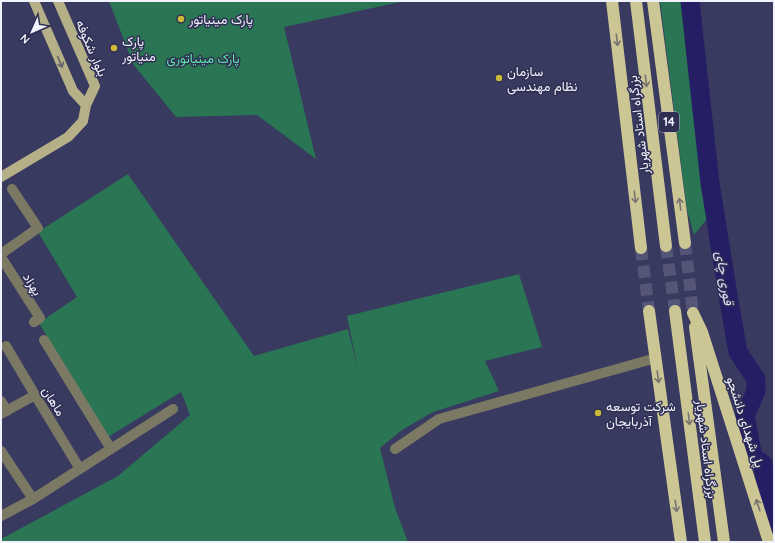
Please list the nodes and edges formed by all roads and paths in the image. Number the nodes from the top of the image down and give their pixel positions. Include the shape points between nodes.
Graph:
1 (34, 1) edge
2 (58, 1) edge
3 (612, 1) edge
4 (636, 1) edge
5 (654, 1) edge
6 (86, 105) junction
7 (1, 177) edge
8 (12, 189) dead end
9 (685, 243) tunnel mouth
10 (666, 246) tunnel mouth
11 (641, 248) tunnel mouth
12 (1, 254) edge
13 (1, 257) edge
14 (649, 311) tunnel mouth
15 (675, 311) tunnel mouth
16 (34, 322) dead end
17 (44, 340) dead end
18 (6, 346) dead end
19 (656, 358) junction
20 (35, 395) junction
21 (1, 401) edge
22 (173, 409) dead end
23 (4, 413) edge
24 (111, 449) junction
25 (395, 449) dead end
26 (1, 451) edge
27 (80, 469) junction
28 (33, 499) junction
29 (1, 515) edge
30 (681, 542) edge
31 (705, 542) edge
32 (724, 542) edge
33 (769, 542) edge

1 -> 6 main road via 73,91
2 - 6 main road, بلوار شکوفه via 95,86
3 -> 11 highway
4 -> 10 highway, بزرگراه استاد شهریار
9 -> 5 highway, 14
6 - 7 main road, بلوار شکوفه via 83,121 68,137
8 - 12 street via 38,228
13 - 16 street, بهزاد via 40,318
14 - 19 highway
15 -> 31 highway, بزرگراه استاد شهریار
17 - 24 street
18 - 20 street, ماهان
19 - 25 street via 439,419
19 -> 30 highway
20 - 23 street
20 - 27 street, ماهان
21 - 23 street
22 - 24 street
24 - 27 street
26 - 28 street
27 - 28 street
28 - 29 street
33 -> 32 highway, پل شهدای دانشجو via 702,332 693,313

